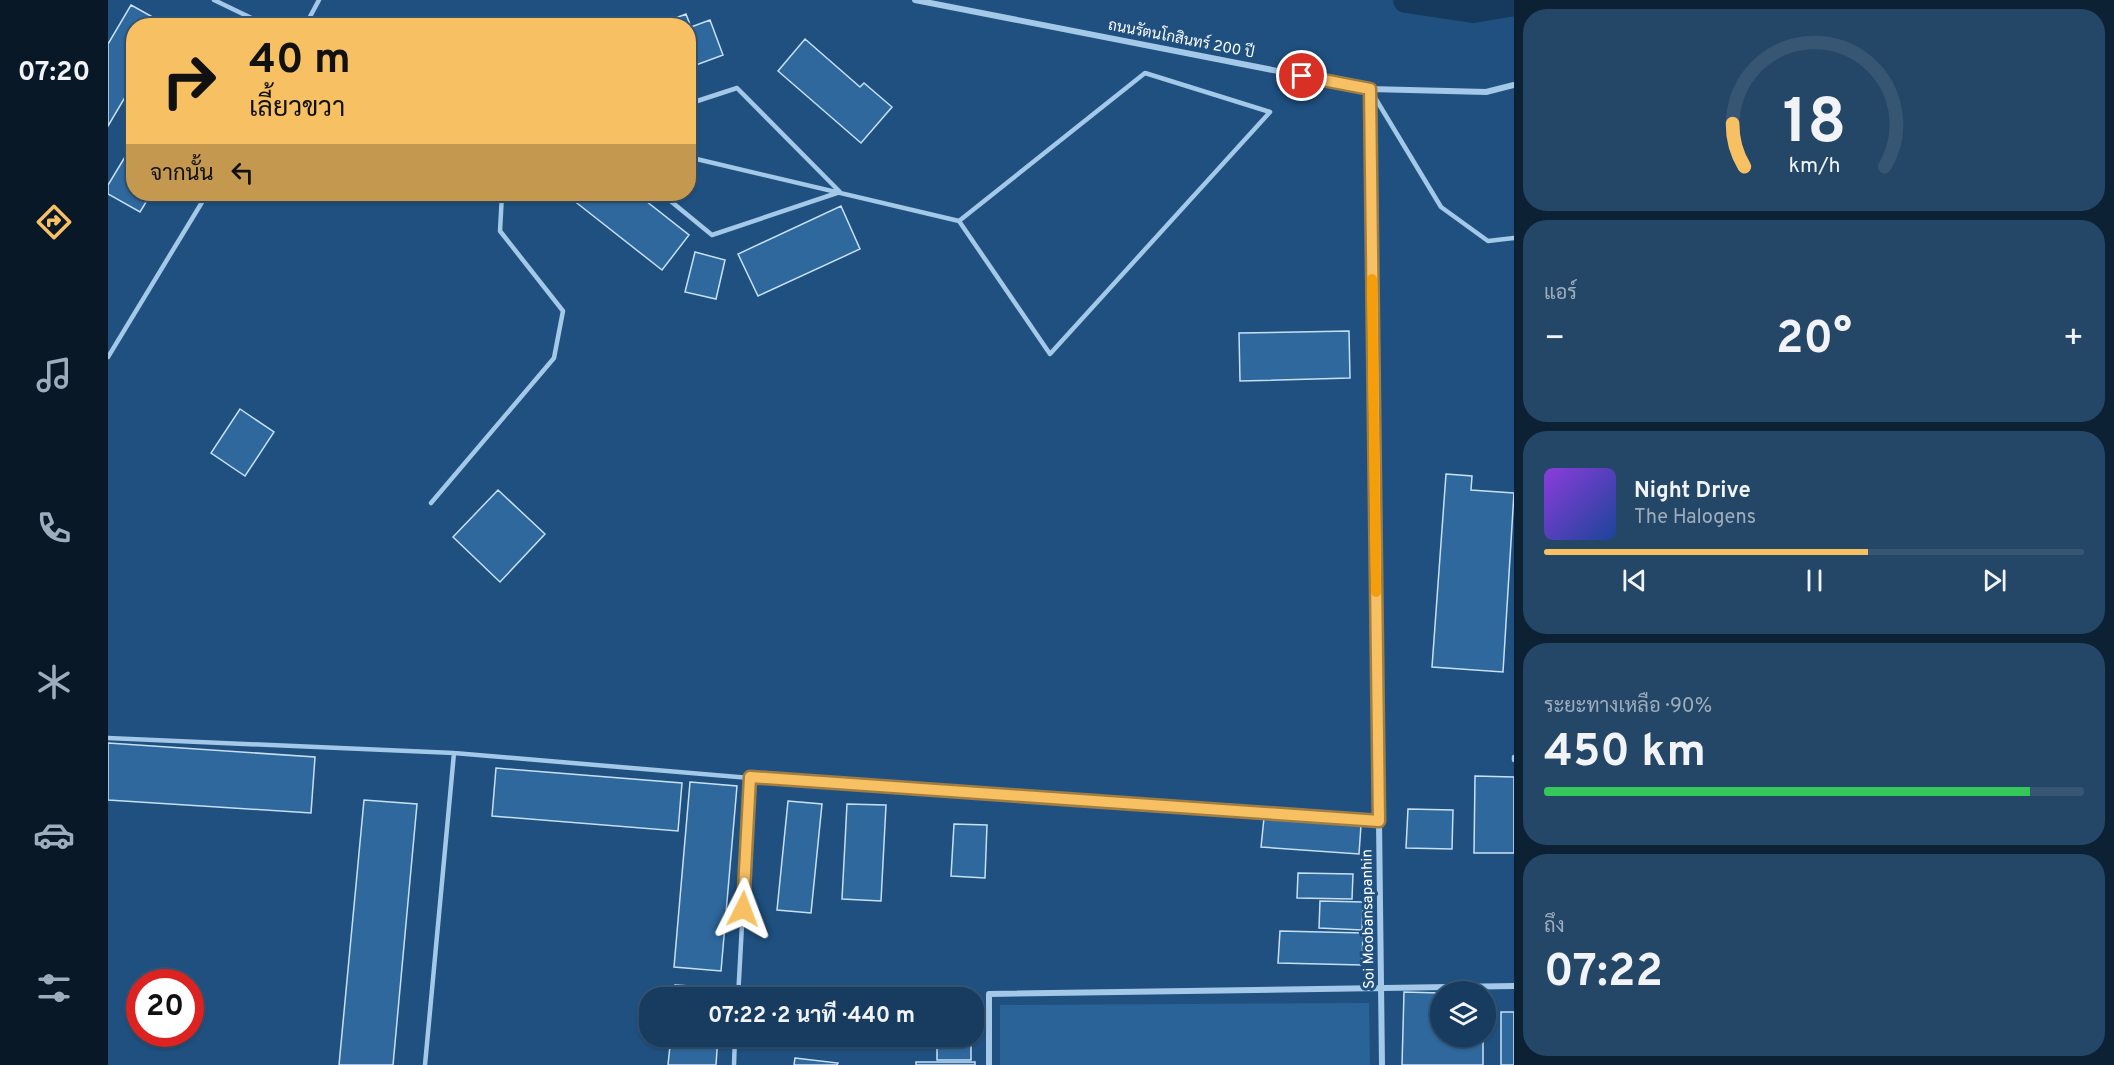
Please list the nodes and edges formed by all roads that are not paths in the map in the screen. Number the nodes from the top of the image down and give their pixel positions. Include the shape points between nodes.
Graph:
1 (214, 0) edge
2 (320, 0) edge
3 (915, 0) edge
4 (251, 18) edge
5 (310, 18) edge
6 (1514, 85) edge
7 (1370, 89) junction
8 (696, 101) edge
9 (696, 159) edge
10 (840, 192) junction
11 (203, 201) edge
12 (502, 201) edge
13 (671, 201) edge
14 (959, 221) junction
15 (1514, 238) edge
16 (108, 357) edge
17 (431, 503) dead end
18 (108, 738) edge
19 (454, 753) junction
20 (750, 777) junction
21 (1379, 821) junction
22 (1514, 986) edge
23 (739, 987) edge
24 (1381, 988) junction
25 (735, 1047) edge
26 (425, 1065) edge
27 (734, 1065) edge
28 (989, 1065) edge
29 (1382, 1065) edge

1 - 4 lane
2 - 5 lane
3 - 7 street, ถนนรัตนโกสินทร์ 200 ปี
6 - 7 street, ถนนรัตนโกสินทร์ 200 ปี via 1486,92
7 - 15 lane via 1441,207 1488,241
7 - 21 street, Soi Moobansapanhin
8 - 10 lane via 737,88
9 - 10 lane
10 - 13 lane via 712,235
10 - 14 lane
11 - 16 lane
12 - 17 lane via 500,231 563,311 554,358
14 - 14 lane via 1050,354 1270,112 1145,73
18 - 19 lane
19 - 20 lane
19 - 26 lane
20 - 21 lane
20 - 23 lane
21 - 24 street, Soi Moobansapanhin
22 - 24 street
24 - 28 street via 989,994
24 - 29 street, Soi Moobansapanhin
25 - 27 lane

